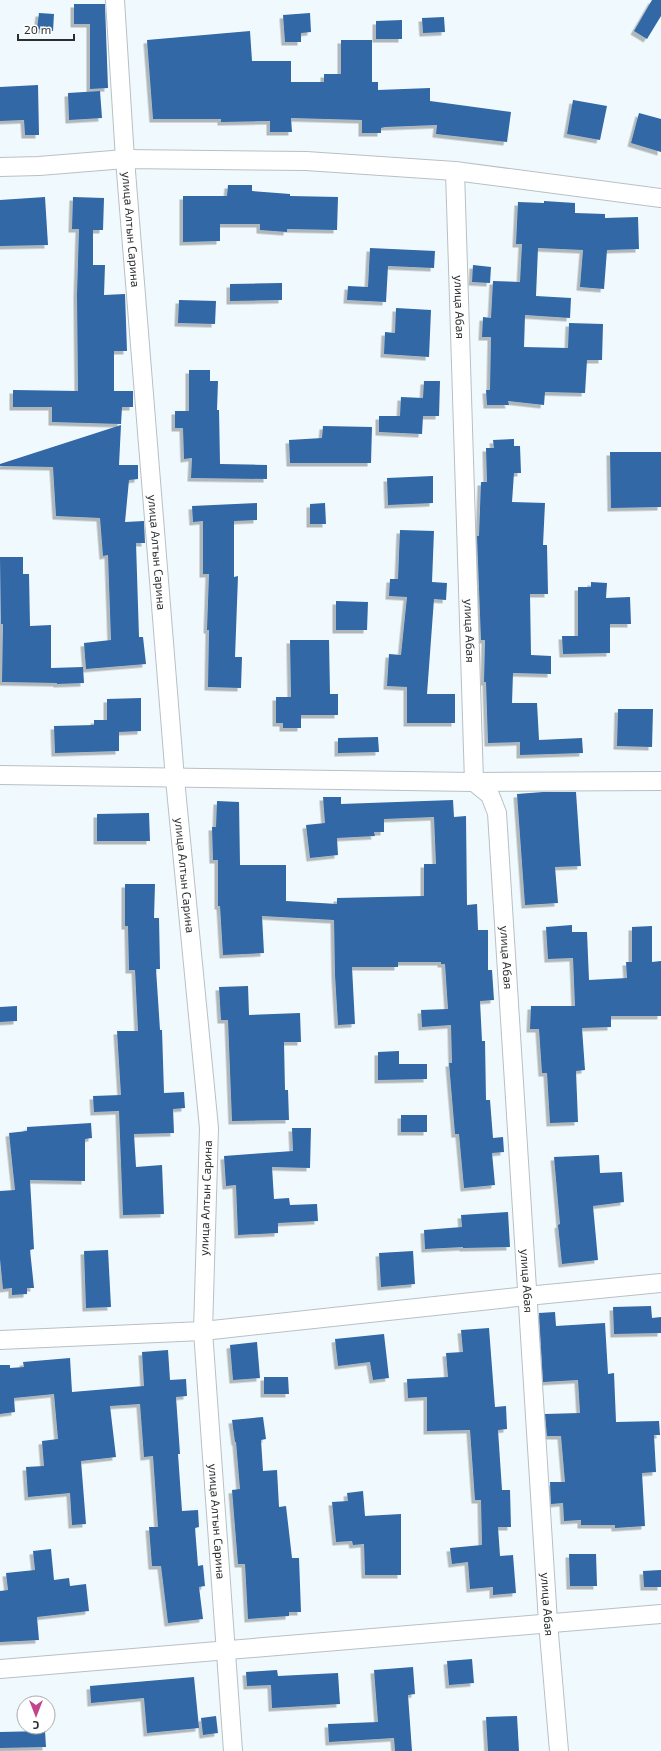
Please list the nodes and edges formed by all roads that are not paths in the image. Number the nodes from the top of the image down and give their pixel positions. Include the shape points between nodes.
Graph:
1 (115, 0) edge
2 (125, 159) junction
3 (0, 167) edge
4 (455, 171) junction
5 (661, 198) edge
6 (0, 775) edge
7 (175, 779) junction
8 (661, 781) edge
9 (474, 782) junction
10 (661, 1284) edge
11 (527, 1296) junction
12 (202, 1331) junction
13 (0, 1340) edge
14 (661, 1614) edge
15 (548, 1622) junction
16 (226, 1651) junction
17 (0, 1669) edge
18 (233, 1751) edge
19 (559, 1751) edge

1 - 2 street, улица Алтын Сарина
2 - 3 street
2 - 4 street via 306,161
2 - 7 street, улица Алтын Сарина
4 - 5 street
4 - 9 street, улица Абая
6 - 7 street
7 - 9 street
7 - 12 street, улица Алтын Сарина via 209,1128
8 - 9 street
9 - 11 street, улица Абая via 490,795 497,813
10 - 11 street
11 - 12 street
11 - 15 street, улица Абая
12 - 13 street
12 - 16 street, улица Алтын Сарина
14 - 15 street
15 - 16 street
15 - 19 street, улица Абая
16 - 17 street
16 - 18 street, улица Алтын Сарина

